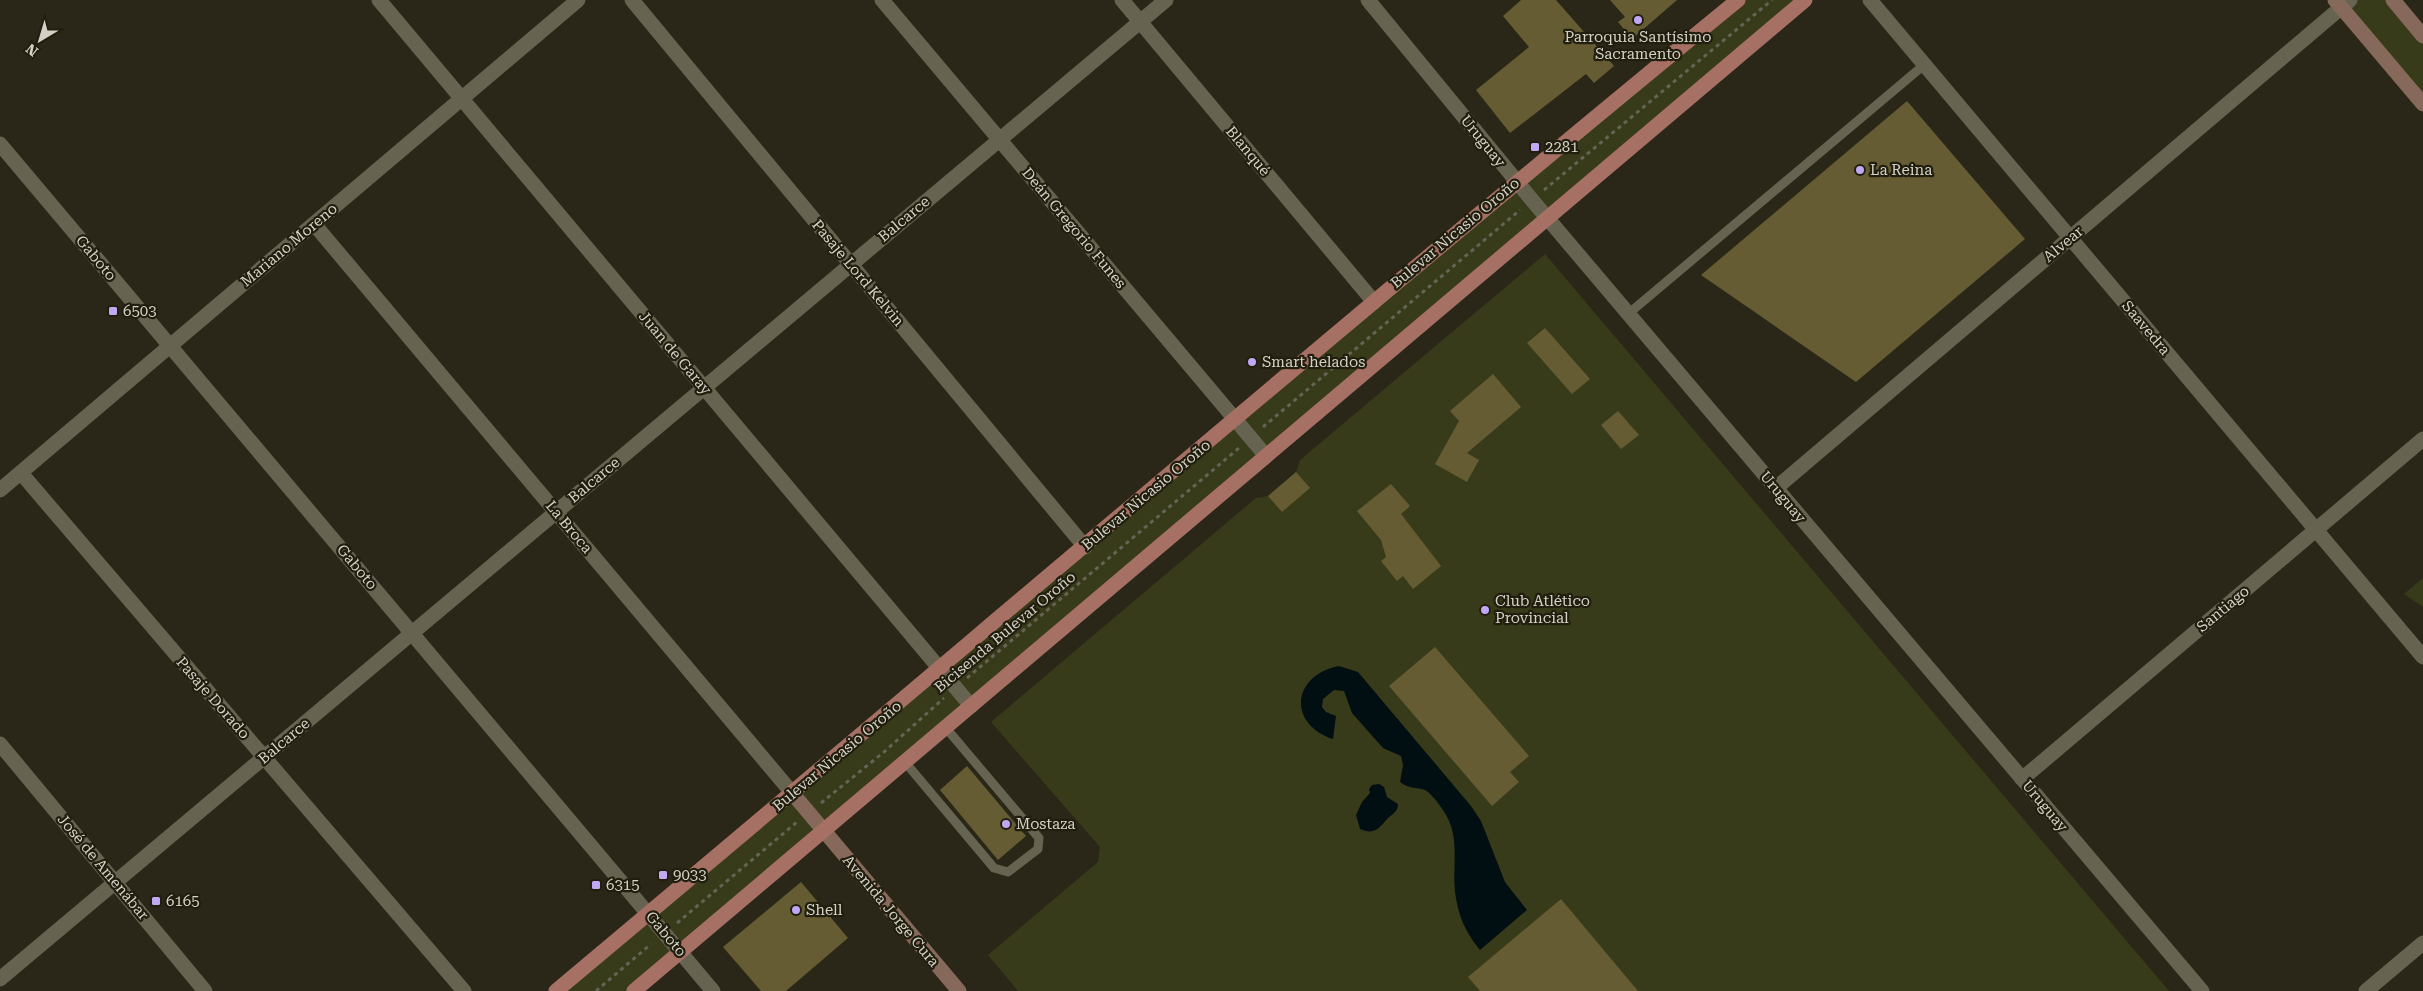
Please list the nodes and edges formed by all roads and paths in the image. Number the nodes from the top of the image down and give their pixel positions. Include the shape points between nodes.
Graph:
1 (379, 0) edge
2 (578, 0) edge
3 (632, 0) edge
4 (882, 0) edge
5 (1122, 0) edge
6 (1166, 0) edge
7 (1368, 0) edge
8 (1738, 0) edge
9 (1772, 0) edge
10 (1805, 0) edge
11 (1870, 0) edge
12 (2393, 0) edge
13 (2342, 2) edge
14 (1140, 22) junction
15 (2423, 36) edge
16 (1924, 65) junction
17 (462, 98) junction
18 (2423, 104) edge
19 (1000, 139) junction
20 (0, 144) edge
21 (1516, 181) junction
22 (1532, 200) junction
23 (1547, 218) junction
24 (314, 224) junction
25 (2070, 238) junction
26 (851, 264) junction
27 (1374, 302) junction
28 (1628, 314) junction
29 (170, 346) junction
30 (704, 388) junction
31 (1235, 420) junction
32 (1251, 438) junction
33 (2423, 439) edge
34 (1266, 456) junction
35 (21, 473) junction
36 (1776, 488) junction
37 (0, 490) edge
38 (556, 512) junction
39 (2316, 530) junction
40 (1085, 547) junction
41 (412, 633) junction
42 (2423, 657) edge
43 (940, 669) junction
44 (956, 688) junction
45 (971, 706) junction
46 (946, 728) junction
47 (0, 744) edge
48 (264, 758) junction
49 (905, 762) junction
50 (2022, 779) junction
51 (793, 794) junction
52 (809, 812) junction
53 (824, 831) junction
54 (115, 882) junction
55 (649, 914) junction
56 (665, 933) junction
57 (2423, 943) edge
58 (681, 952) junction
59 (0, 979) edge
60 (205, 991) edge
61 (464, 991) edge
62 (556, 991) edge
63 (596, 991) edge
64 (634, 991) edge
65 (713, 991) edge
66 (959, 991) edge
67 (2202, 991) edge
68 (2366, 991) edge

1 - 17 street, Juan de Garay
2 - 17 street, Mariano Moreno
3 - 26 street, Pasaje Lord Kelvin
4 - 19 street, Deán Gregorio Funes
5 - 14 street, Blanqué
6 - 14 street, Balcarce
7 - 21 street, Uruguay
8 - 21 main road, Bulevar Nicasio Oroño
9 - 22 path, Bicisenda Bulevar Oroño
10 - 23 main road
11 - 16 street, Saavedra
12 - 15 street
13 - 18 street
13 - 25 street, Alvear
14 - 19 street, Balcarce
14 - 27 street, Blanqué
16 - 25 street, Saavedra
16 - 28 lane
17 - 24 street, Mariano Moreno
17 - 30 street, Juan de Garay
19 - 26 street, Balcarce
19 - 31 street, Deán Gregorio Funes
20 - 29 street, Gaboto
21 - 22 street, Uruguay
21 - 27 main road, Bulevar Nicasio Oroño
22 - 23 street, Uruguay
22 - 32 path, Bicisenda Bulevar Oroño
23 - 28 street, Uruguay
23 - 34 main road
24 - 29 street, Mariano Moreno
24 - 38 street, La Broca
25 - 36 street, Alvear
25 - 39 street, Saavedra
26 - 30 street, Balcarce
26 - 40 street, Pasaje Lord Kelvin
27 - 31 main road, Bulevar Nicasio Oroño
28 - 36 street, Uruguay
29 - 35 street, Mariano Moreno
29 - 41 street, Gaboto
30 - 38 street, Balcarce
30 - 43 street, Juan de Garay
31 - 32 street, Deán Gregorio Funes
31 - 40 main road, Bulevar Nicasio Oroño
32 - 34 street, Deán Gregorio Funes
32 - 44 path, Bicisenda Bulevar Oroño
33 - 39 street, Santiago
34 - 45 main road
35 - 37 street, Mariano Moreno
35 - 48 street, Pasaje Dorado
36 - 50 street, Uruguay
38 - 41 street, Balcarce
38 - 51 street, La Broca
39 - 42 street, Saavedra
39 - 50 street, Santiago
40 - 43 main road, Bulevar Nicasio Oroño
41 - 48 street, Balcarce
41 - 55 street, Gaboto
43 - 44 street, Juan de Garay
43 - 51 main road, Bulevar Nicasio Oroño
44 - 45 street, Juan de Garay
44 - 52 path, Bicisenda Bulevar Oroño
45 - 46 main road
46 - 49 main road
46 - 49 lane via 1039,838 1038,849 1008,872 994,868
47 - 54 street, José de Amenábar
48 - 54 street, Balcarce
48 - 61 street, Pasaje Dorado
49 - 53 main road
50 - 67 street, Uruguay
51 - 52 street, La Broca
51 - 55 main road, Bulevar Nicasio Oroño
52 - 53 street, La Broca
52 - 56 path, Bicisenda Bulevar Oroño
53 - 58 main road
53 - 66 street, Avenida Jorge Cura
54 - 59 street, Balcarce
54 - 60 street, José de Amenábar
55 - 56 street, Gaboto
55 - 62 main road, Bulevar Nicasio Oroño
56 - 58 street, Gaboto
56 - 63 path, Bicisenda Bulevar Oroño
57 - 68 street
58 - 64 main road
58 - 65 street, Gaboto

